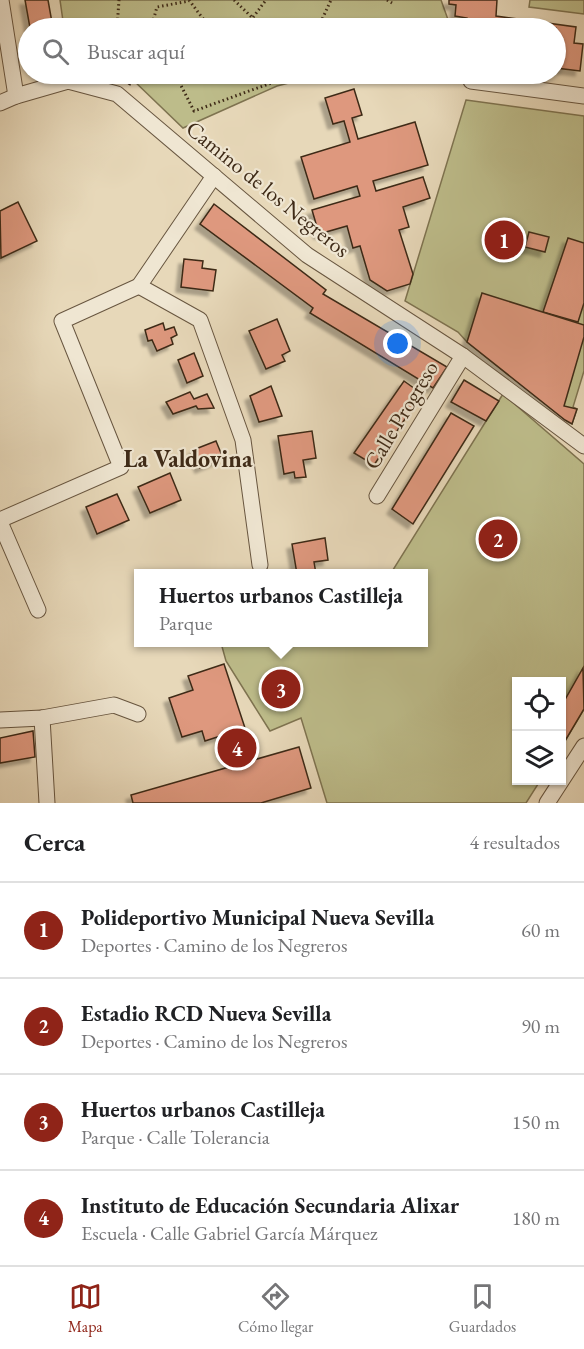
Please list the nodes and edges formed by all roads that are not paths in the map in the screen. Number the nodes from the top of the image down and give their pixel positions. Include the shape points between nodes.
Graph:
1 (1, 0) edge
2 (58, 84) edge
3 (79, 84) edge
4 (494, 84) edge
5 (16, 96) junction
6 (584, 96) edge
7 (0, 103) edge
8 (214, 176) junction
9 (139, 286) junction
10 (462, 356) junction
11 (583, 443) edge
12 (377, 496) dead end
13 (0, 521) edge
14 (260, 565) dead end
15 (38, 610) dead end
16 (138, 714) dead end
17 (42, 718) junction
18 (0, 720) edge
19 (584, 746) edge
20 (47, 803) edge
21 (547, 803) edge

1 - 5 street
2 - 5 street, Camino de los Negreros
3 - 8 street, Camino de los Negreros via 117,94
4 - 6 street
5 - 7 street, Camino de los Negreros
8 - 9 street
8 - 10 street, Camino de los Negreros via 307,255
9 - 13 street via 62,321 121,467
9 - 14 street via 200,320 243,440
10 - 11 street, Camino de los Negreros
10 - 12 street, Calle Progreso
13 - 15 street
16 - 17 street via 114,705
17 - 18 street
17 - 20 street
19 - 21 street

